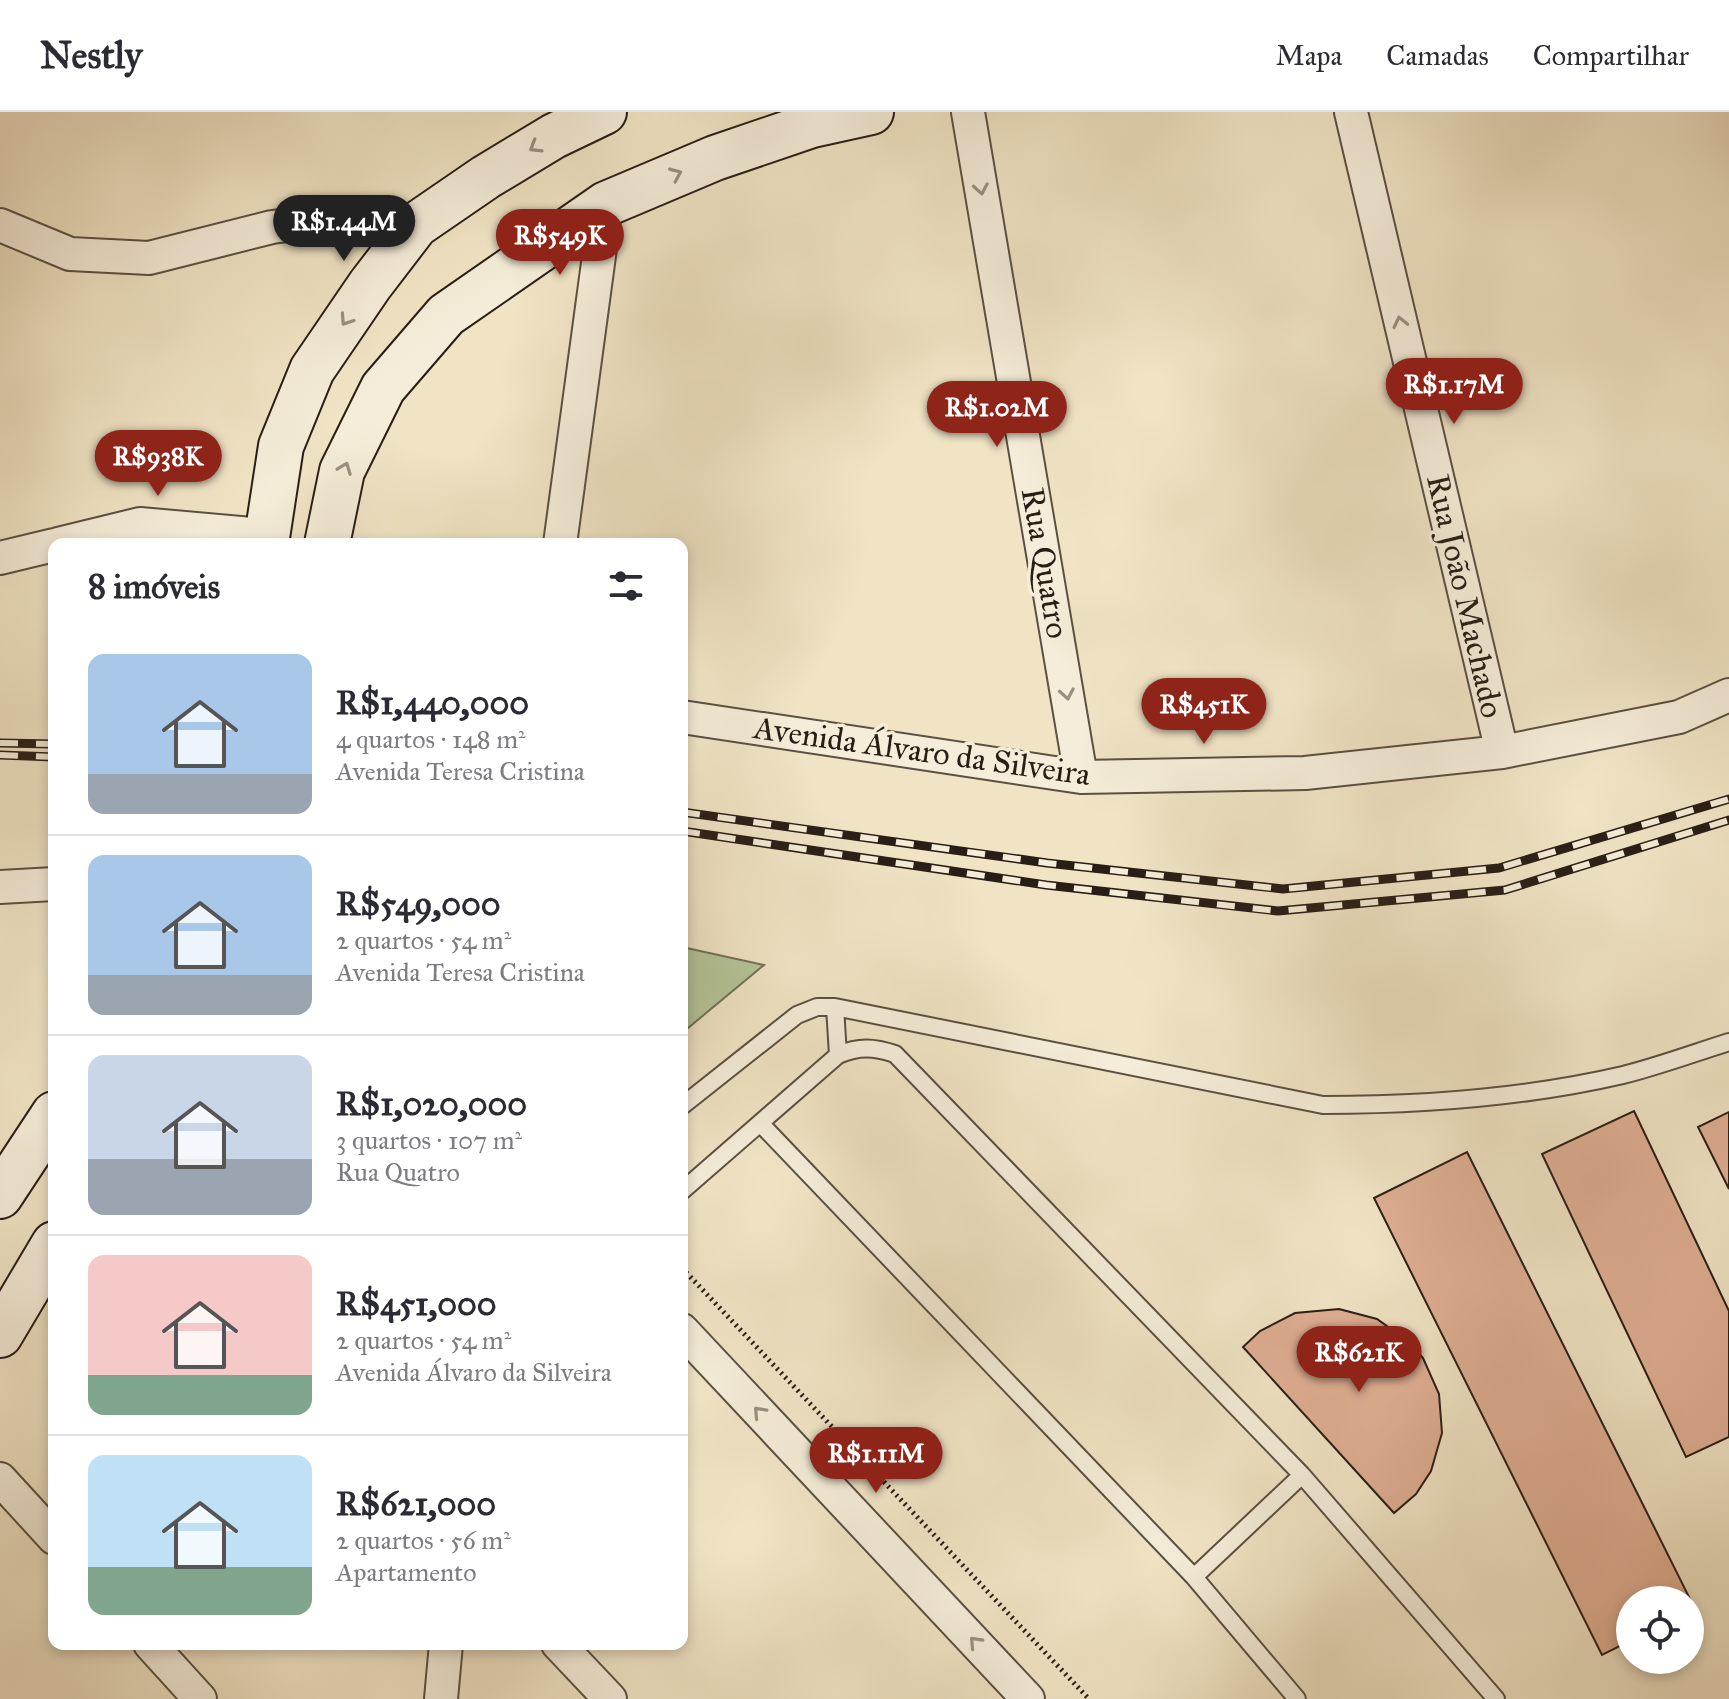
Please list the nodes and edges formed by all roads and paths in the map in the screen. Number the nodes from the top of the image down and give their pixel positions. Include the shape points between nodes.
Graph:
1 (604, 112) edge
2 (871, 112) edge
3 (968, 112) edge
4 (1351, 112) edge
5 (606, 204) junction
6 (0, 225) edge
7 (416, 225) junction
8 (81, 538) edge
9 (257, 538) edge
10 (265, 538) edge
11 (328, 538) edge
12 (561, 538) edge
13 (48, 546) edge
14 (0, 558) edge
15 (1729, 695) edge
16 (688, 718) edge
17 (1502, 752) junction
18 (1081, 777) junction
19 (48, 884) edge
20 (0, 887) edge
21 (835, 1007) junction
22 (1729, 1042) edge
23 (838, 1055) junction
24 (688, 1101) edge
25 (48, 1123) edge
26 (760, 1123) junction
27 (688, 1186) edge
28 (0, 1196) edge
29 (48, 1254) edge
30 (688, 1274) edge
31 (0, 1335) edge
32 (688, 1336) edge
33 (1302, 1475) junction
34 (0, 1479) edge
35 (48, 1531) edge
36 (1194, 1577) junction
37 (155, 1650) edge
38 (445, 1650) edge
39 (564, 1650) edge
40 (200, 1699) edge
41 (441, 1699) edge
42 (610, 1699) edge
43 (1028, 1699) edge
44 (1089, 1699) edge
45 (1297, 1699) edge
46 (1496, 1699) edge

1 -> 7 main road via 554,136
5 -> 2 main road via 715,158 812,125
3 -> 18 street, Rua Quatro
17 -> 4 street, Rua João Machado
11 -> 5 main road via 342,471 383,388 446,315
5 - 12 street
6 - 7 street via 70,254 149,258 272,227 343,218
7 -> 10 main road via 312,370 281,446
8 - 9 street via 140,524
13 - 14 street
15 - 17 street, Avenida Álvaro da Silveira via 1679,717
16 - 18 street, Avenida Álvaro da Silveira
17 - 18 street, Avenida Álvaro da Silveira via 1305,773
19 - 20 street
21 - 22 lane via 1323,1105 1506,1096 1624,1074
21 - 23 lane
21 - 24 lane via 797,1015
23 - 26 lane
23 - 33 lane via 865,1047 895,1054
25 - 28 main road
26 - 27 lane
26 - 36 lane
29 - 31 main road
30 - 44 path
43 -> 32 street
33 - 36 lane
33 - 46 lane
34 - 35 street
36 - 45 lane
37 - 40 street
38 - 41 street
39 - 42 street

